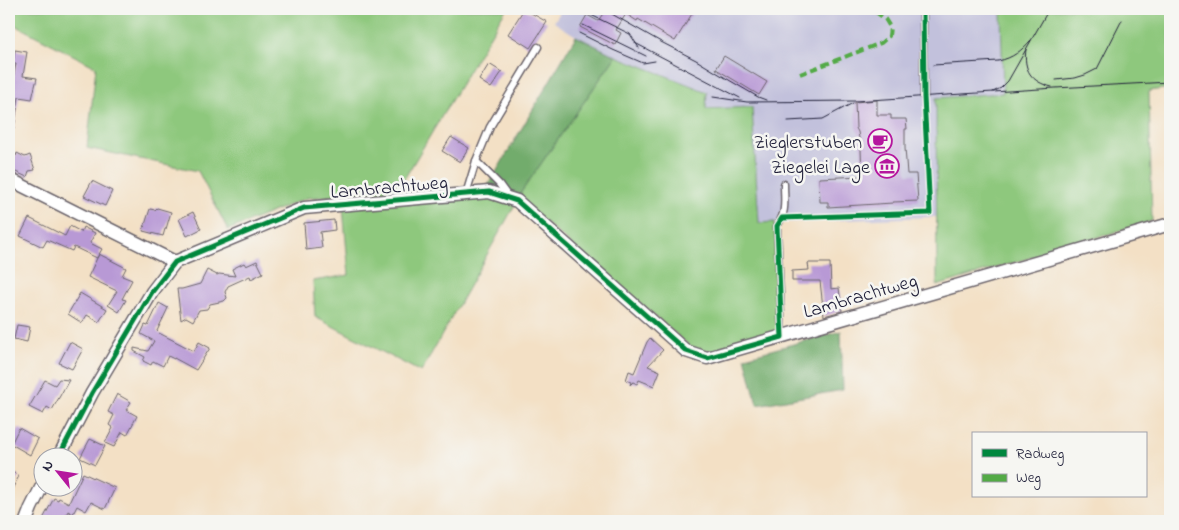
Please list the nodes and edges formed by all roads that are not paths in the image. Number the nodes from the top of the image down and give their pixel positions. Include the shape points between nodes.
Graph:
1 (923, 9) edge
2 (538, 47) dead end
3 (924, 97) dead end
4 (476, 161) junction
5 (9, 179) edge
6 (784, 184) dead end
7 (466, 194) junction
8 (510, 198) junction
9 (1170, 224) edge
10 (175, 262) junction
11 (782, 337) junction
12 (63, 448) edge
13 (36, 498) edge
14 (26, 521) edge

1 - 3 lane
2 - 4 lane via 496,114
4 - 7 lane
4 - 8 lane
5 - 10 street
6 - 11 lane via 784,208 777,226
7 - 8 street, Lambrachtweg via 489,192
7 - 10 street, Lambrachtweg via 304,208
8 - 11 street, Lambrachtweg via 686,351 707,358
9 - 11 street, Lambrachtweg
10 - 12 street, Lambrachtweg via 152,292
13 - 14 street

